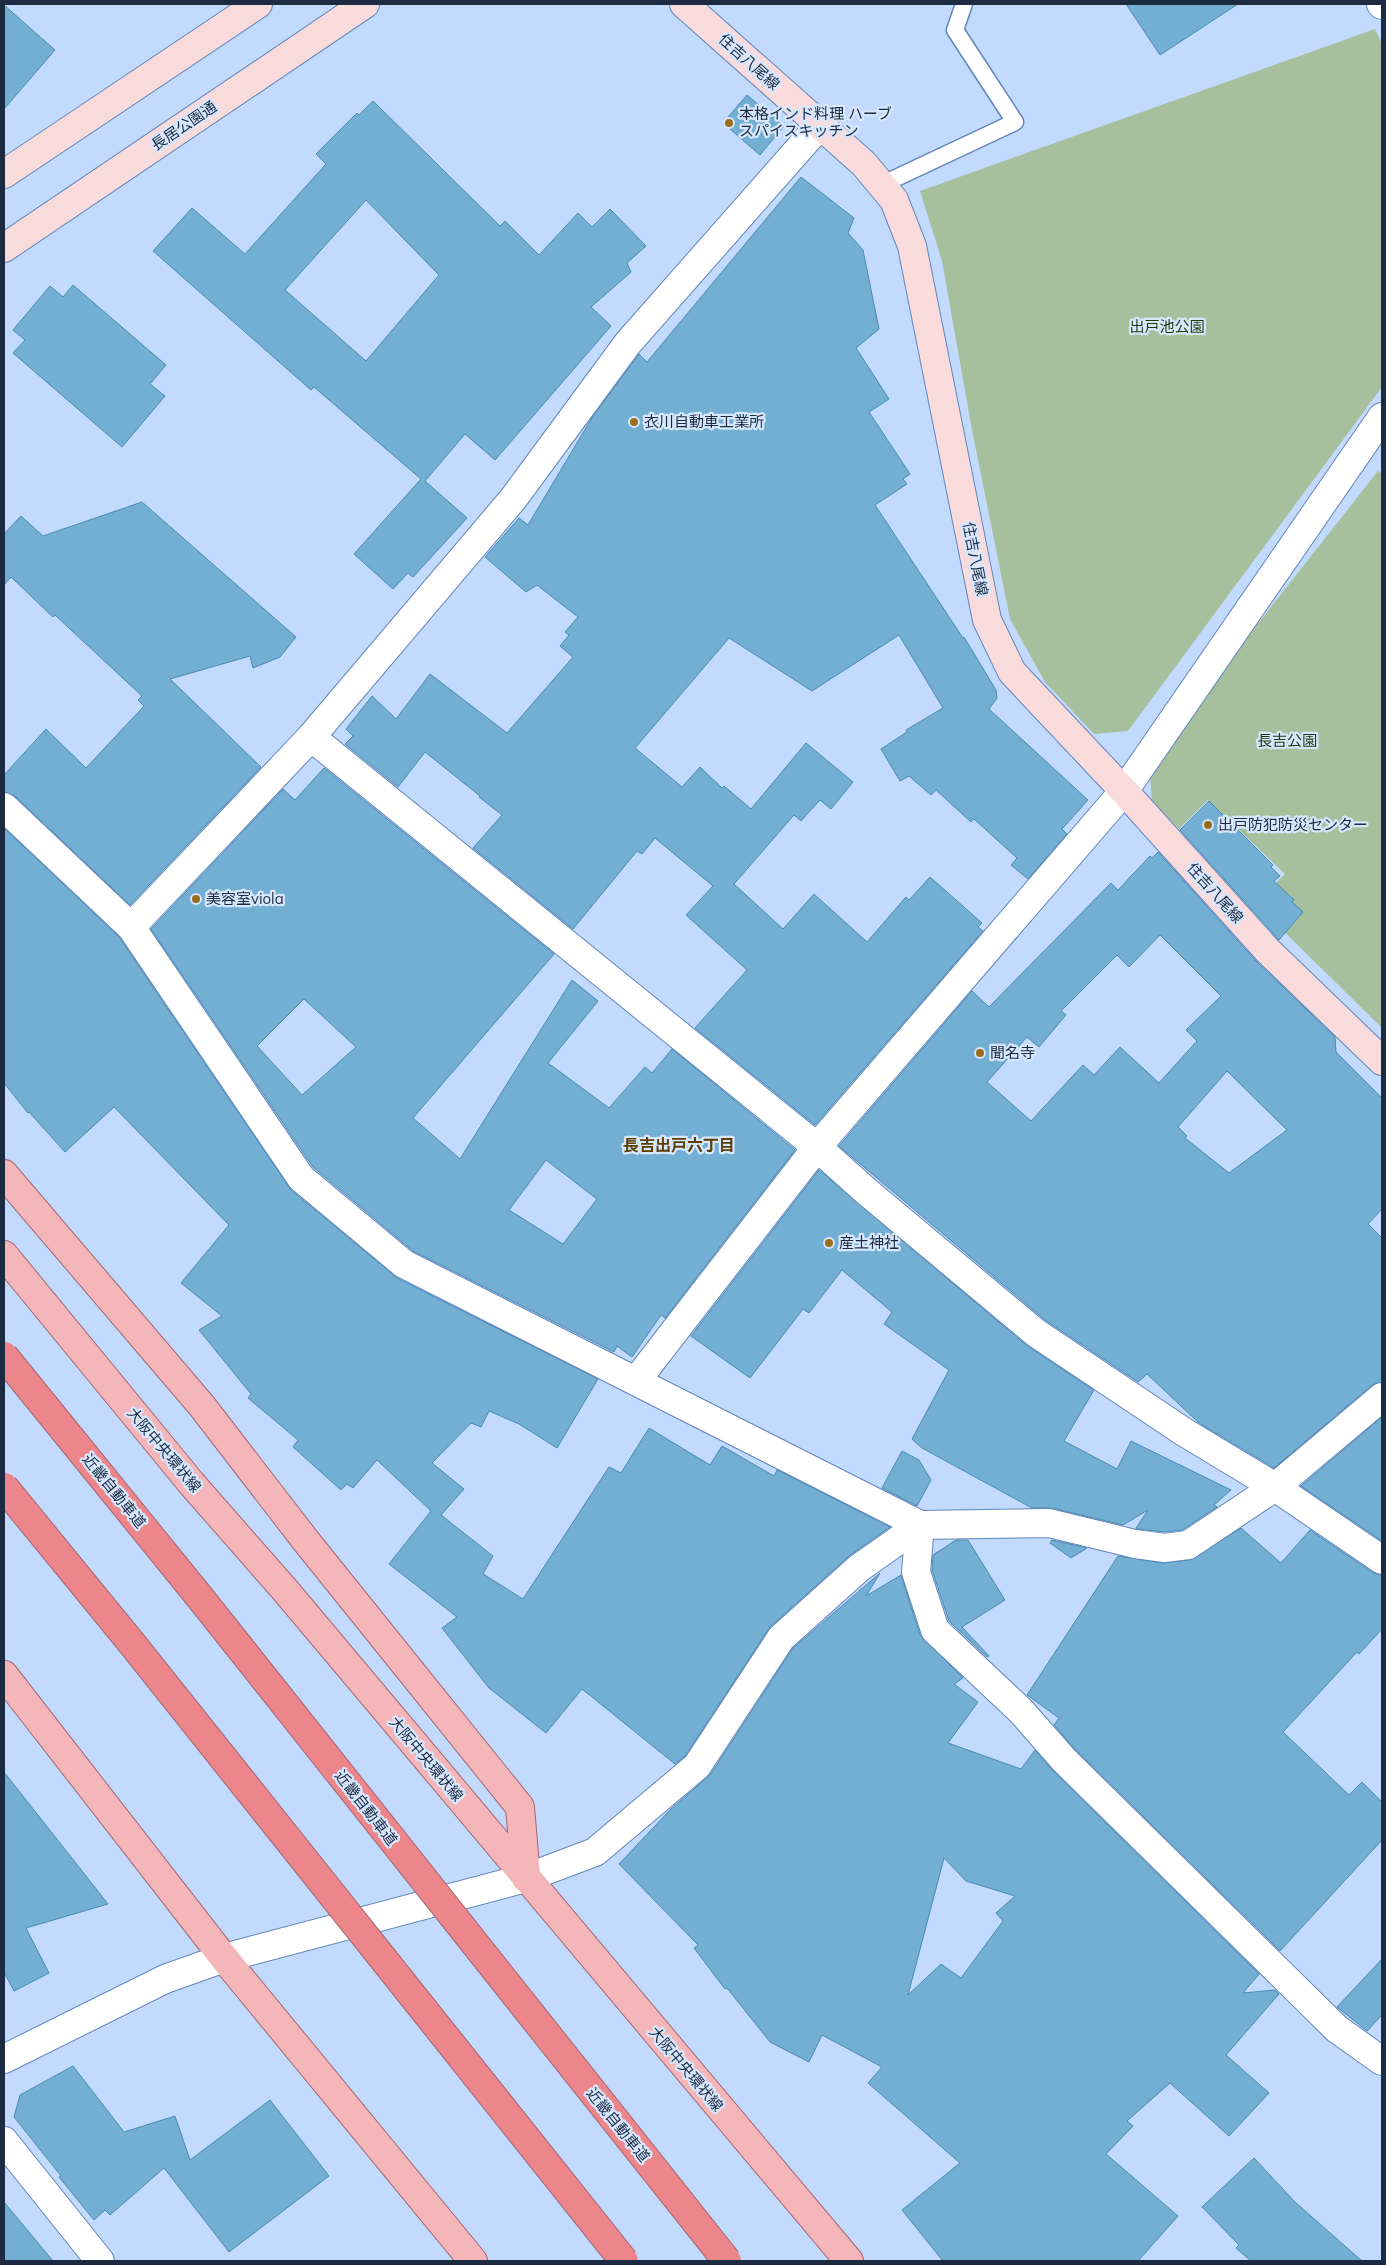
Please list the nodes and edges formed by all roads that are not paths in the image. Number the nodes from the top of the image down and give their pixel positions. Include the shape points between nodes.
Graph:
1 (258, 4) edge
2 (365, 4) edge
3 (684, 4) edge
4 (964, 4) edge
5 (820, 125) junction
6 (4, 174) edge
7 (881, 184) junction
8 (4, 248) edge
9 (1382, 417) edge
10 (312, 737) junction
11 (1124, 791) junction
12 (4, 807) edge
13 (131, 927) junction
14 (1382, 1061) edge
15 (817, 1147) junction
16 (4, 1174) edge
17 (4, 1255) edge
18 (4, 1356) edge
19 (636, 1381) junction
20 (1382, 1397) edge
21 (4, 1487) edge
22 (1275, 1487) junction
23 (920, 1526) junction
24 (1382, 1560) edge
25 (4, 1675) edge
26 (526, 1878) junction
27 (224, 1958) junction
28 (4, 2059) edge
29 (1382, 2061) edge
30 (4, 2142) edge
31 (100, 2261) edge
32 (473, 2261) edge
33 (624, 2261) edge
34 (727, 2261) edge
35 (849, 2261) edge

1 - 6 main road
2 - 8 main road, 長居公園通
3 - 5 main road, 住吉八尾線
4 - 7 lane via 955,30 1015,122
5 - 7 main road, 住吉八尾線 via 864,164
5 - 10 street via 628,343 513,499
7 - 11 main road, 住吉八尾線 via 894,200 912,246 987,620 1012,672
9 - 11 street
10 - 13 street
10 - 15 street
11 - 14 main road, 住吉八尾線 via 1266,950
11 - 15 street
12 - 13 street
13 - 19 street via 302,1178 404,1264
15 - 19 street
15 - 22 street via 1036,1333 1184,1432
16 - 26 main road via 202,1406 520,1807
17 - 26 main road, 大阪中央環状線 via 192,1484
18 - 34 highway, 近畿自動車道, bridge
19 - 23 street
20 - 22 street
21 - 33 highway, bridge
22 - 23 street via 1188,1545 1165,1548 1049,1524
22 - 24 street
23 - 26 street via 859,1568 781,1638 697,1766 595,1852
23 - 29 street via 916,1572 935,1630 1338,2029
25 - 27 main road
26 - 27 street
26 - 35 main road, 大阪中央環状線
27 - 28 street via 165,1979
27 - 32 main road
30 - 31 street

